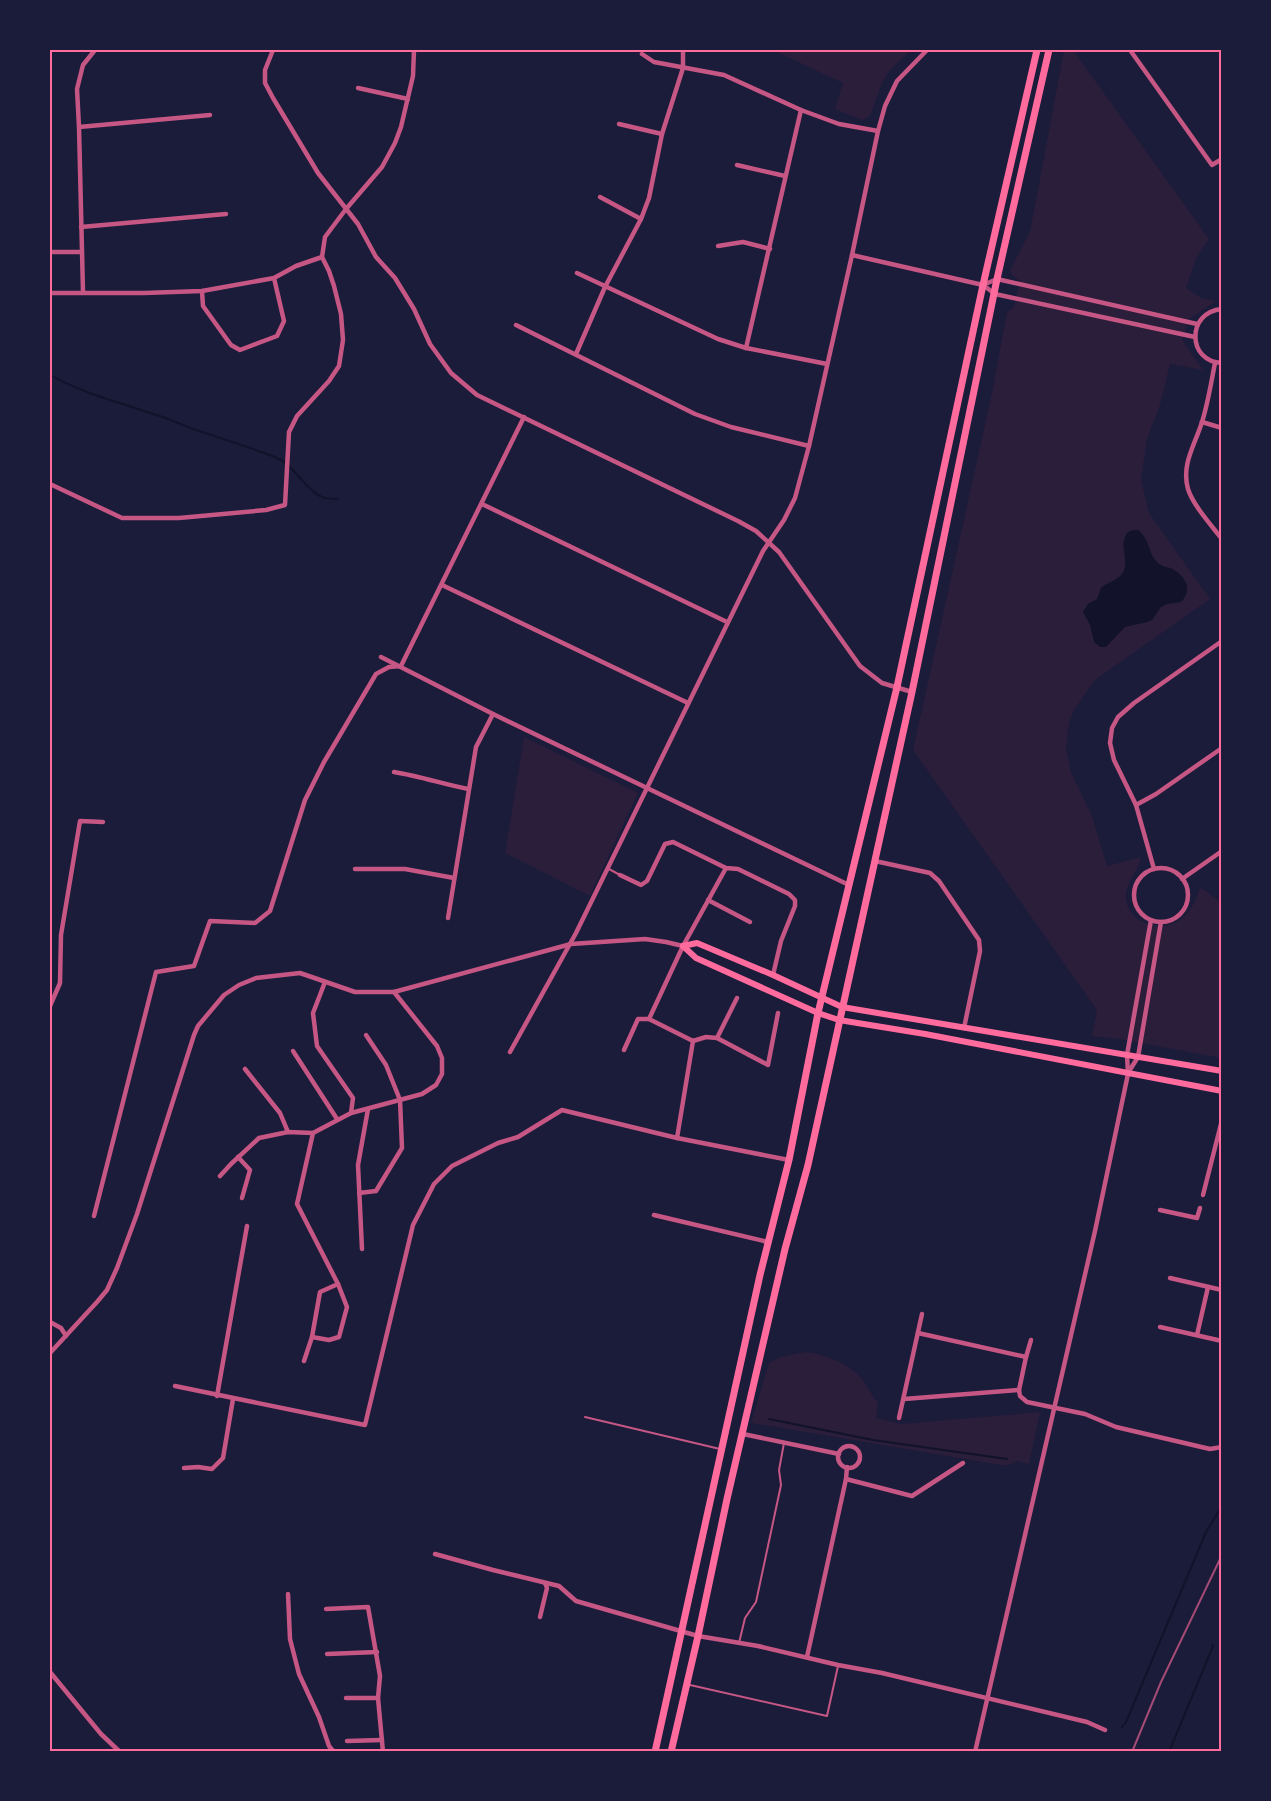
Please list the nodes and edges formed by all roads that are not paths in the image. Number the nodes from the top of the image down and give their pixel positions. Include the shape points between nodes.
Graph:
1 (95, 50) edge
2 (273, 50) edge
3 (414, 50) edge
4 (683, 50) edge
5 (927, 50) edge
6 (1037, 50) edge
7 (1049, 50) edge
8 (1130, 50) edge
9 (642, 54) dead end
10 (683, 68) junction
11 (358, 88) dead end
12 (408, 99) junction
13 (801, 110) junction
14 (210, 115) dead end
15 (619, 124) dead end
16 (80, 127) junction
17 (878, 131) junction
18 (662, 134) junction
19 (1221, 159) edge
20 (737, 165) dead end
21 (785, 176) junction
22 (600, 197) dead end
23 (346, 208) junction
24 (226, 214) dead end
25 (641, 219) junction
26 (81, 227) junction
27 (718, 246) dead end
28 (770, 249) junction
29 (50, 252) edge
30 (81, 252) junction
31 (852, 255) junction
32 (322, 257) junction
33 (578, 273) dead end
34 (274, 278) junction
35 (997, 279) junction
36 (983, 285) junction
37 (606, 287) junction
38 (202, 291) junction
39 (83, 292) junction
40 (50, 293) edge
41 (994, 294) junction
42 (1221, 309) edge
43 (1197, 324) junction
44 (516, 325) dead end
45 (1195, 337) junction
46 (746, 348) junction
47 (576, 354) junction
48 (1218, 363) edge
49 (826, 364) junction
50 (524, 417) junction
51 (1202, 422) junction
52 (1221, 428) edge
53 (809, 446) junction
54 (50, 484) edge
55 (482, 504) junction
56 (1221, 540) edge
57 (769, 543) junction
58 (442, 585) junction
59 (727, 622) junction
60 (1221, 641) edge
61 (381, 657) dead end
62 (401, 666) junction
63 (897, 687) junction
64 (912, 692) junction
65 (688, 703) junction
66 (493, 714) junction
67 (1221, 748) edge
68 (394, 772) dead end
69 (648, 788) junction
70 (468, 789) junction
71 (1136, 806) junction
72 (103, 822) dead end
73 (1221, 851) edge
74 (874, 861) junction
75 (355, 868) dead end
76 (726, 868) junction
77 (609, 869) junction
78 (1154, 869) junction
79 (620, 874) joint
80 (454, 878) junction
81 (1182, 879) junction
82 (849, 885) junction
83 (708, 900) junction
84 (448, 918) dead end
85 (1151, 920) junction
86 (750, 922) dead end
87 (1161, 922) junction
88 (571, 944) junction
89 (683, 946) junction
90 (773, 975) junction
91 (326, 982) junction
92 (394, 992) junction
93 (737, 998) dead end
94 (822, 999) junction
95 (50, 1006) edge
96 (842, 1007) junction
97 (778, 1013) dead end
98 (818, 1013) junction
99 (649, 1019) junction
100 (839, 1020) junction
101 (964, 1028) junction
102 (366, 1035) dead end
103 (717, 1038) junction
104 (693, 1041) junction
105 (624, 1050) dead end
106 (293, 1051) dead end
107 (510, 1053) dead end
108 (1127, 1055) junction
109 (1138, 1057) junction
110 (245, 1069) dead end
111 (1221, 1071) edge
112 (1128, 1074) junction
113 (1221, 1091) edge
114 (400, 1100) junction
115 (368, 1109) junction
116 (351, 1113) junction
117 (337, 1119) junction
118 (1221, 1120) edge
119 (288, 1132) junction
120 (313, 1133) junction
121 (677, 1138) junction
122 (238, 1157) junction
123 (789, 1160) junction
124 (220, 1176) dead end
125 (359, 1193) junction
126 (1203, 1195) dead end
127 (242, 1198) dead end
128 (1200, 1208) dead end
129 (1160, 1210) dead end
130 (654, 1215) dead end
131 (94, 1216) dead end
132 (247, 1226) dead end
133 (768, 1242) junction
134 (362, 1249) dead end
135 (1170, 1278) dead end
136 (338, 1284) junction
137 (1208, 1287) junction
138 (1221, 1290) edge
139 (922, 1314) dead end
140 (50, 1322) edge
141 (1160, 1327) dead end
142 (918, 1333) junction
143 (1197, 1335) junction
144 (66, 1336) junction
145 (312, 1337) junction
146 (1032, 1340) dead end
147 (1221, 1341) edge
148 (50, 1353) edge
149 (1026, 1358) junction
150 (304, 1361) dead end
151 (175, 1386) dead end
152 (1019, 1390) junction
153 (217, 1396) junction
154 (233, 1399) junction
155 (904, 1399) junction
156 (1054, 1407) junction
157 (585, 1417) dead end
158 (899, 1418) dead end
159 (743, 1434) junction
160 (784, 1443) junction
161 (1221, 1447) edge
162 (722, 1450) junction
163 (839, 1454) junction
164 (963, 1464) dead end
165 (846, 1467) junction
166 (184, 1468) dead end
167 (846, 1479) junction
168 (435, 1554) dead end
169 (545, 1582) junction
170 (288, 1594) dead end
171 (326, 1609) dead end
172 (540, 1617) dead end
173 (681, 1632) junction
174 (698, 1636) junction
175 (739, 1644) junction
176 (377, 1652) junction
177 (327, 1654) dead end
178 (807, 1657) junction
179 (838, 1665) junction
180 (50, 1672) edge
181 (687, 1684) junction
182 (345, 1698) dead end
183 (378, 1698) junction
184 (988, 1698) junction
185 (1105, 1730) dead end
186 (382, 1740) junction
187 (347, 1742) dead end
188 (120, 1752) edge
189 (334, 1752) edge
190 (382, 1752) edge
191 (654, 1752) edge
192 (671, 1752) edge
193 (975, 1752) edge

1 - 16 street via 83,64 77,89
2 - 23 street via 265,70 265,83 318,173
3 - 12 street
4 - 10 street
5 - 17 street via 897,81
6 - 36 main road
7 - 35 main road
8 - 19 street via 1212,165
9 - 10 street via 654,63
10 - 13 street via 724,75
10 - 18 street
11 - 12 street
12 - 23 street via 402,127 386,161
13 - 17 street via 839,124
13 - 21 street
14 - 16 street
15 - 18 street
16 - 26 street
17 - 31 street
18 - 25 street
20 - 21 street
21 - 28 street
22 - 25 street
23 - 32 street via 325,237
23 - 50 street via 376,257 395,278 430,344 451,373 477,395
24 - 26 street
25 - 37 street
26 - 30 street
27 - 28 street via 743,242
28 - 46 street
29 - 30 street
30 - 39 street
31 - 36 street
31 - 49 street
32 - 34 street
32 - 54 street via 341,314 343,340 339,366 297,416 289,432 285,505 179,518 122,518
33 - 37 street
34 - 38 street
34 - 38 street via 284,321 277,336 240,350 231,345 203,306
35 - 36 street
35 - 41 main road
35 - 43 street
36 - 41 street
36 - 63 main road
37 - 46 street
37 - 47 street
38 - 39 street
39 - 40 street
41 - 45 street
41 - 64 main road
42 - 43 street via 1209,312
43 - 45 street
44 - 47 street
45 - 48 street via 1205,358
46 - 49 street
47 - 53 street via 695,414
48 - 51 street
49 - 53 street
50 - 55 street
50 - 57 street via 738,521
51 - 52 street
51 - 56 street via 1185,473 1192,498
53 - 57 street via 795,498
55 - 58 street
55 - 59 street
57 - 59 street
57 - 63 street via 860,666 882,683
58 - 62 street
58 - 65 street
59 - 65 street
60 - 71 street via 1134,703 1112,728 1114,760
61 - 62 street
62 - 66 street
62 - 131 street via 376,674 324,762 305,800 270,911 255,923 210,921 194,966 156,972
63 - 64 street
63 - 82 main road
64 - 74 main road
65 - 69 street
66 - 69 street
66 - 70 street via 476,747
67 - 71 street
68 - 70 street
69 - 77 street
69 - 82 street
70 - 80 street
71 - 78 street
72 - 95 street via 80,821 61,935 60,983
73 - 81 street
74 - 96 main road
74 - 101 street via 930,873 979,940
75 - 80 street via 405,869
76 - 79 street via 673,842 665,844 647,881 640,885
76 - 83 street
76 - 90 street via 738,869 795,900
77 - 79 lane
77 - 88 street
78 - 81 street via 1170,870
78 - 85 street via 1140,878 1134,895 1139,910
80 - 84 street
81 - 87 street via 1187,890 1185,906 1174,918
82 - 94 main road
83 - 86 street
83 - 89 street
85 - 87 street
85 - 108 street
87 - 109 street
88 - 89 street via 645,939
88 - 92 street
88 - 107 street
89 - 90 main road via 697,943
89 - 98 main road via 696,958
89 - 99 street
90 - 94 main road
91 - 92 street via 355,992
91 - 116 street via 313,1013 317,1046 353,1098
91 - 144 street via 300,973 256,978 224,996 198,1026 117,1268 98,1302
92 - 114 street via 437,1046 442,1058 442,1074 436,1085
93 - 103 street
94 - 96 main road
94 - 98 main road
96 - 100 main road
96 - 101 main road
97 - 103 street via 768,1065
98 - 100 main road
98 - 123 main road
99 - 104 street
99 - 105 street via 638,1019
100 - 112 main road
100 - 159 main road
101 - 108 main road
102 - 114 street via 386,1065
103 - 104 street via 706,1036
104 - 121 street
106 - 117 street
108 - 109 main road
108 - 112 street
109 - 111 main road
109 - 112 street
110 - 119 street via 279,1113
112 - 113 main road
112 - 156 street
114 - 115 street
114 - 125 street via 402,1148 376,1191
115 - 116 street
115 - 125 street via 358,1165
116 - 117 street
117 - 120 street
118 - 126 street
119 - 120 street
119 - 122 street via 259,1138
120 - 136 street via 297,1204
121 - 123 street
121 - 154 street via 562,1110 518,1137 452,1166 434,1184 413,1225 365,1425
122 - 124 street
122 - 127 street via 250,1170
123 - 133 main road
125 - 134 street
128 - 129 street via 1197,1218
130 - 133 street
132 - 153 street
133 - 162 main road
135 - 137 street
136 - 145 street via 320,1292
136 - 145 street via 347,1307 339,1338
137 - 138 street
137 - 143 street
139 - 142 street
140 - 144 street
141 - 143 street
142 - 149 street
142 - 155 street
143 - 147 street
144 - 148 street
145 - 150 street
146 - 149 street
149 - 152 street
151 - 153 street
152 - 155 street
152 - 156 street via 1027,1402
153 - 154 street
154 - 166 street via 223,1458 212,1469
155 - 158 street
156 - 161 street via 1116,1427 1210,1449
156 - 184 street
157 - 162 lane
159 - 160 street
159 - 174 main road
160 - 163 street
160 - 175 lane via 779,1470 781,1485 756,1602 745,1618
162 - 173 main road
163 - 165 street
163 - 165 street via 848,1446 858,1451 858,1463
164 - 167 street via 912,1496
165 - 167 street
167 - 178 street
168 - 169 street
169 - 172 street via 548,1588
169 - 173 street via 559,1586 576,1601
170 - 189 street via 290,1639 299,1674
171 - 176 street via 368,1607
173 - 174 street
173 - 191 main road
174 - 175 street
174 - 181 main road
175 - 178 street
176 - 177 street
176 - 183 street
178 - 179 street
179 - 181 lane via 827,1716
179 - 184 street
180 - 188 street
181 - 192 main road
182 - 183 street
183 - 186 street
184 - 185 street
184 - 193 street
186 - 187 street
186 - 190 street

